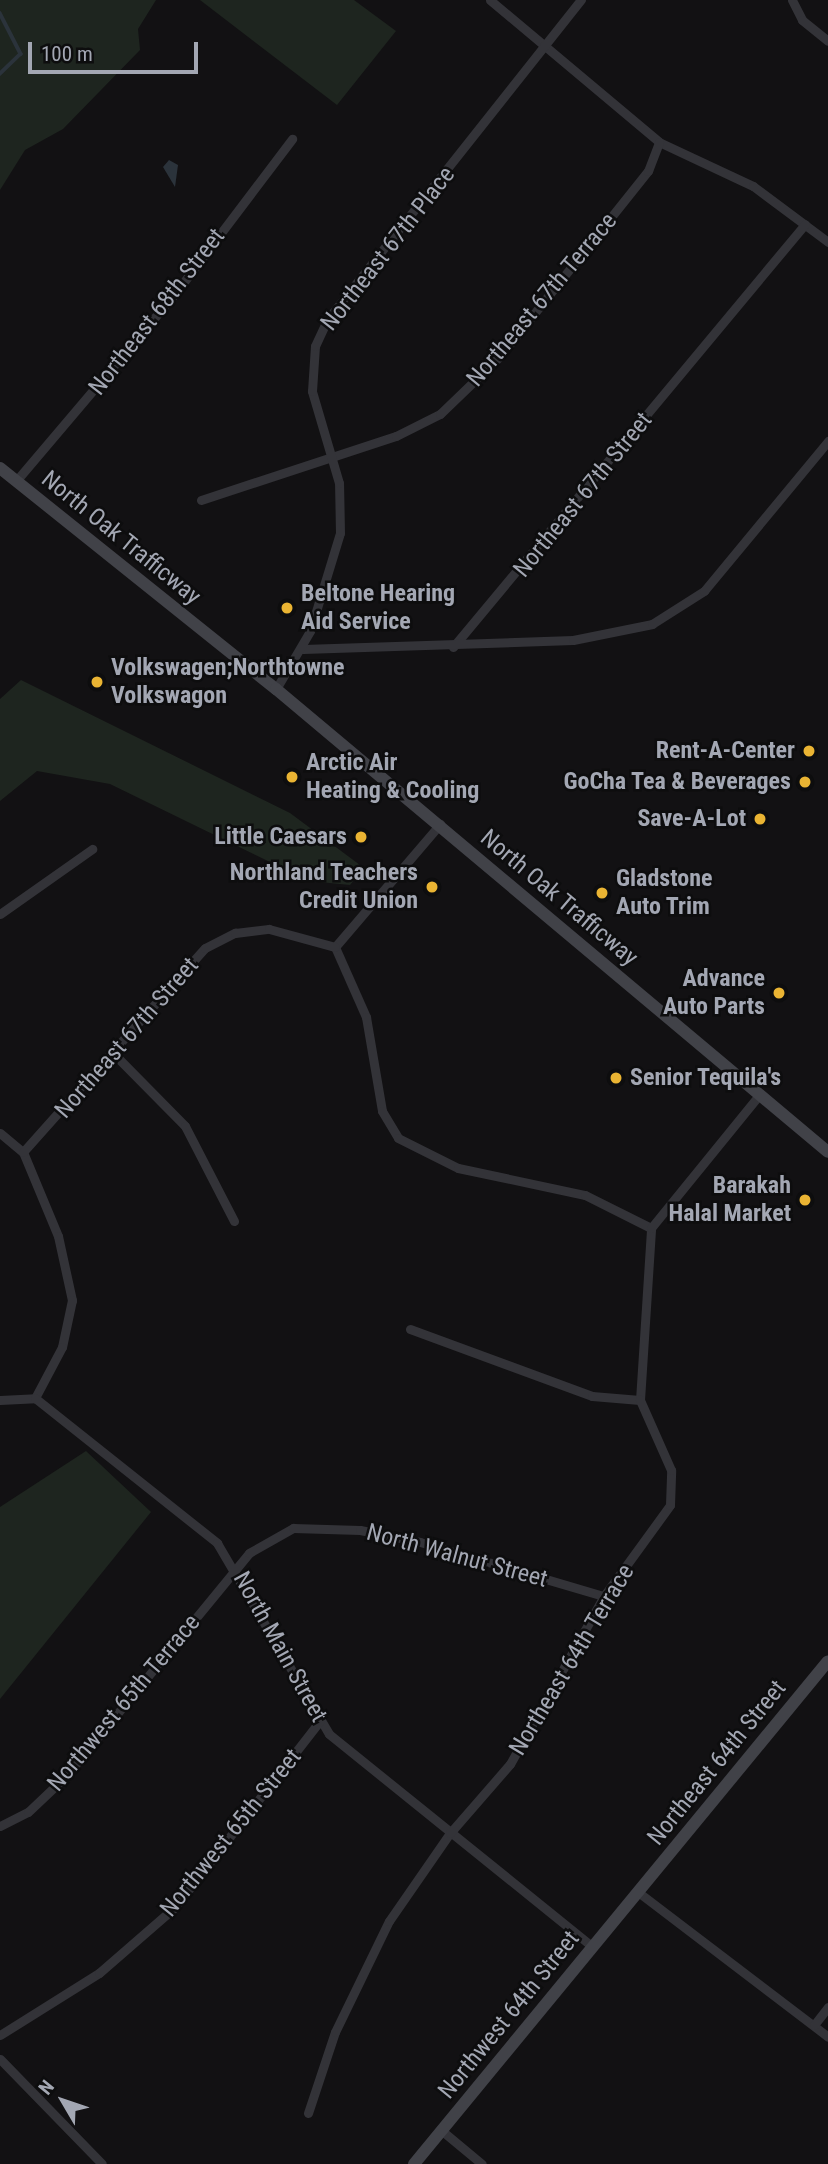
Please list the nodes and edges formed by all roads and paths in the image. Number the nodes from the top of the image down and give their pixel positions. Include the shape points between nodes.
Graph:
1 (490, 0) edge
2 (581, 0) edge
3 (792, 0) edge
4 (828, 41) edge
5 (548, 49) junction
6 (292, 139) dead end
7 (659, 142) junction
8 (805, 223) junction
9 (828, 242) edge
10 (828, 441) edge
11 (330, 457) junction
12 (0, 468) edge
13 (16, 481) junction
14 (201, 500) dead end
15 (453, 647) junction
16 (303, 649) junction
17 (276, 689) junction
18 (440, 824) junction
19 (92, 849) dead end
20 (0, 914) edge
21 (335, 947) junction
22 (114, 1054) junction
23 (760, 1094) junction
24 (0, 1133) edge
25 (23, 1152) junction
26 (828, 1152) edge
27 (234, 1220) dead end
28 (651, 1228) junction
29 (411, 1329) dead end
30 (35, 1398) junction
31 (0, 1400) edge
32 (640, 1400) junction
33 (236, 1568) junction
34 (604, 1596) junction
35 (828, 1661) edge
36 (320, 1721) junction
37 (0, 1826) edge
38 (450, 1833) junction
39 (638, 1892) junction
40 (593, 1947) junction
41 (828, 2007) edge
42 (814, 2025) junction
43 (0, 2035) edge
44 (828, 2037) edge
45 (0, 2059) edge
46 (308, 2113) dead end
47 (441, 2130) junction
48 (102, 2164) edge
49 (414, 2164) edge
50 (482, 2164) edge

1 - 5 street
2 - 5 street, Northeast 67th Place
3 - 4 street via 802,20
5 - 7 street
5 - 11 street, Northeast 67th Place via 327,320 311,369
6 - 13 street, Northeast 68th Street via 174,295
7 - 8 street via 753,186
7 - 11 street, Northeast 67th Terrace via 648,172 468,391 419,426
8 - 9 street
8 - 15 street, Northeast 67th Street
10 - 15 street via 716,578 673,613 626,633
11 - 14 street, Northeast 67th Terrace
11 - 16 street, Northeast 67th Place via 340,491 340,533
12 - 13 main road, North Oak Trafficway
13 - 17 main road, North Oak Trafficway
15 - 16 street
16 - 17 street, Northeast 67th Place
17 - 18 main road, North Oak Trafficway
18 - 21 street
18 - 23 main road, North Oak Trafficway
19 - 20 street
21 - 22 street, Northeast 67th Street via 269,929 219,939
21 - 28 street via 366,1017 383,1111 398,1138 458,1168 585,1195
22 - 25 street, Northeast 67th Street
22 - 27 street via 186,1126
23 - 26 main road, North Oak Trafficway
23 - 28 street
24 - 25 street
25 - 30 street via 58,1236 72,1300 62,1347
28 - 32 street
29 - 32 street via 593,1396
30 - 31 street
30 - 33 street, North Main Street via 199,1527
32 - 34 street, Northeast 64th Terrace via 671,1470 673,1491 670,1505
33 - 34 street, North Walnut Street via 293,1528 360,1530
33 - 36 street, North Main Street
33 - 37 street, Northwest 65th Terrace via 66,1776 27,1812
34 - 38 street, Northeast 64th Terrace via 510,1764
35 - 39 main road, Northeast 64th Street
36 - 38 street, North Main Street via 340,1745
36 - 43 street, Northwest 65th Street via 175,1907 99,1973
38 - 40 street, North Main Street
38 - 46 street, Northeast 64th Terrace via 371,1954
39 - 40 main road, Northwest 64th Street
39 - 42 street
40 - 47 main road, Northwest 64th Street
41 - 42 street
42 - 44 street
45 - 48 street
47 - 49 main road, Northwest 64th Street
47 - 50 street

